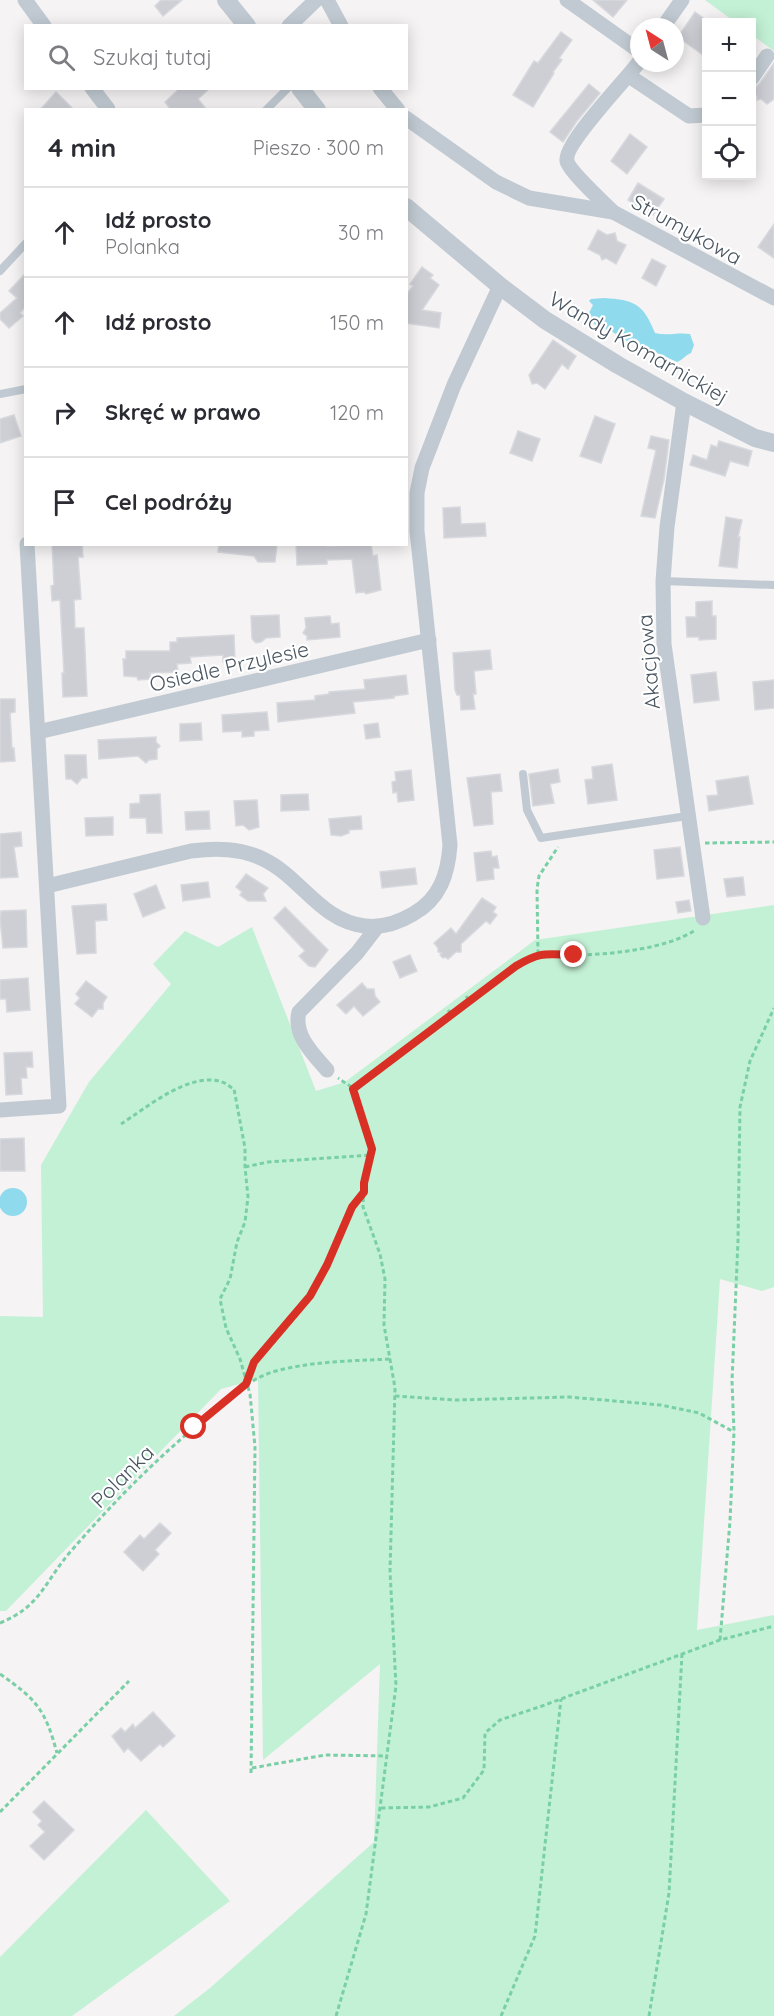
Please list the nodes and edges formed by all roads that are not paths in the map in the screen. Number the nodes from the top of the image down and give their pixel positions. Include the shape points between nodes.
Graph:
1 (25, 0) edge
2 (226, 0) edge
3 (316, 0) edge
4 (327, 0) edge
5 (567, 0) edge
6 (682, 0) edge
7 (669, 18) edge
8 (43, 24) edge
9 (245, 24) edge
10 (291, 24) edge
11 (340, 24) edge
12 (630, 45) edge
13 (767, 57) dead end
14 (632, 72) edge
15 (756, 72) edge
16 (629, 76) junction
17 (94, 90) edge
18 (286, 90) edge
19 (302, 90) edge
20 (382, 90) edge
21 (107, 108) edge
22 (268, 108) edge
23 (315, 108) edge
24 (396, 108) edge
25 (702, 116) edge
26 (408, 119) edge
27 (408, 209) edge
28 (613, 212) junction
29 (24, 245) edge
30 (0, 271) edge
31 (500, 286) junction
32 (774, 298) edge
33 (24, 389) edge
34 (0, 394) edge
35 (684, 402) junction
36 (774, 443) edge
37 (411, 516) edge
38 (27, 546) edge
39 (663, 581) junction
40 (774, 585) edge
41 (429, 640) junction
42 (38, 732) junction
43 (523, 774) dead end
44 (687, 816) junction
45 (47, 886) junction
46 (703, 918) road end
47 (377, 927) junction
48 (327, 1070) dead end
49 (0, 1110) edge

1 - 8 street
2 - 9 street
3 - 10 street
4 - 11 street
5 - 12 street
6 - 7 street
13 - 15 street
14 - 16 street, Strumykowa
16 - 25 street via 689,116
16 - 28 street, Strumykowa via 576,137 568,152 572,171
17 - 21 street
18 - 22 lane
19 - 23 street
20 - 24 street
26 - 28 street, Strumykowa via 496,182 529,198
27 - 31 street, Wandy Komarnickiej
28 - 32 street, Strumykowa
29 - 30 lane
31 - 35 street, Wandy Komarnickiej via 545,320
31 - 37 street via 454,385 422,468
33 - 34 lane
35 - 36 street, Wandy Komarnickiej via 755,438
35 - 39 street, Akacjowa
37 - 41 street
38 - 42 street
39 - 40 lane
39 - 44 street, Akacjowa via 664,644
41 - 42 street, Osiedle Przylesie
41 - 47 street via 449,861 436,895 420,910 399,922
42 - 45 street
43 - 44 lane via 527,810 541,838
44 - 46 street, Akacjowa
45 - 47 street via 191,851 237,850 276,867 338,919
45 - 49 street via 59,1106
47 - 48 street via 299,1012 296,1022 306,1046

